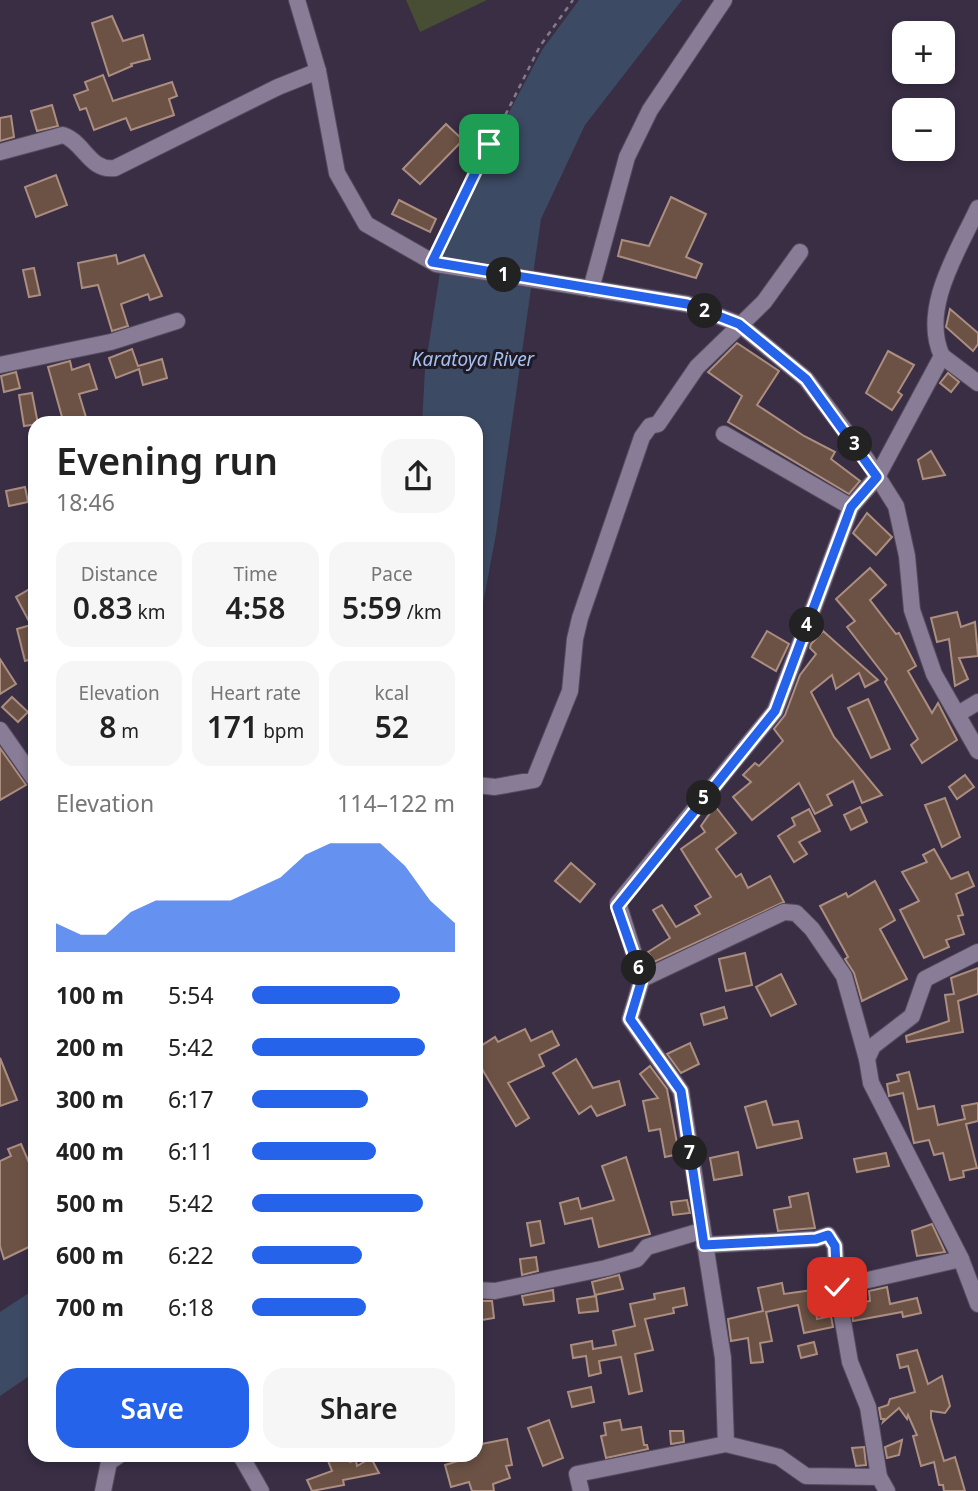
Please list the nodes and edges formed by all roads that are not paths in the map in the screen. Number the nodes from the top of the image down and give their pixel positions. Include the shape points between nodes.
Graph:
1 (297, 0) edge
2 (724, 0) edge
3 (318, 71) junction
4 (0, 152) edge
5 (978, 208) edge
6 (800, 252) dead end
7 (591, 289) junction
8 (177, 321) dead end
9 (739, 324) junction
10 (942, 356) junction
11 (0, 365) edge
12 (978, 383) edge
13 (724, 434) dead end
14 (877, 477) junction
15 (851, 507) junction
16 (978, 702) edge
17 (958, 714) junction
18 (0, 730) edge
19 (978, 751) edge
20 (28, 770) edge
21 (483, 786) edge
22 (978, 952) edge
23 (642, 979) junction
24 (867, 1059) junction
25 (703, 1238) junction
26 (961, 1259) junction
27 (974, 1282) edge
28 (837, 1287) junction
29 (483, 1290) edge
30 (978, 1304) edge
31 (726, 1444) junction
32 (109, 1462) edge
33 (245, 1462) edge
34 (806, 1483) edge
35 (883, 1484) edge
36 (103, 1491) edge
37 (261, 1491) edge
38 (582, 1491) edge

1 - 3 street
2 - 7 street via 650,110 627,157
3 - 4 street via 115,168 96,165 72,138 63,135
3 - 7 street via 337,173 366,224 434,263
5 - 10 street via 948,274 935,317 934,339
6 - 9 street via 764,302
7 - 9 street via 687,304
8 - 11 street via 111,342
9 - 14 street via 806,379
9 - 21 street via 696,367 658,424 642,437 580,618 570,691 534,780
10 - 12 street
10 - 14 street
13 - 15 street
14 - 15 street
14 - 17 street via 896,506 912,610 934,674
15 - 23 street via 775,711 618,903
16 - 17 street
17 - 19 street
18 - 20 street
22 - 24 street via 925,979 912,1016 873,1046
23 - 24 street via 783,912 796,912 844,976
23 - 25 street via 630,1019 681,1091
24 - 26 street via 871,1083
25 - 28 street via 816,1239 828,1235 835,1246
25 - 29 street via 647,1247 637,1259 606,1268
25 - 31 street via 723,1358
26 - 27 street
26 - 28 street
27 - 30 street
28 - 35 street via 850,1362 868,1407
31 - 34 street via 779,1457
31 - 38 street via 577,1474
32 - 36 street
33 - 37 street
34 - 35 street

